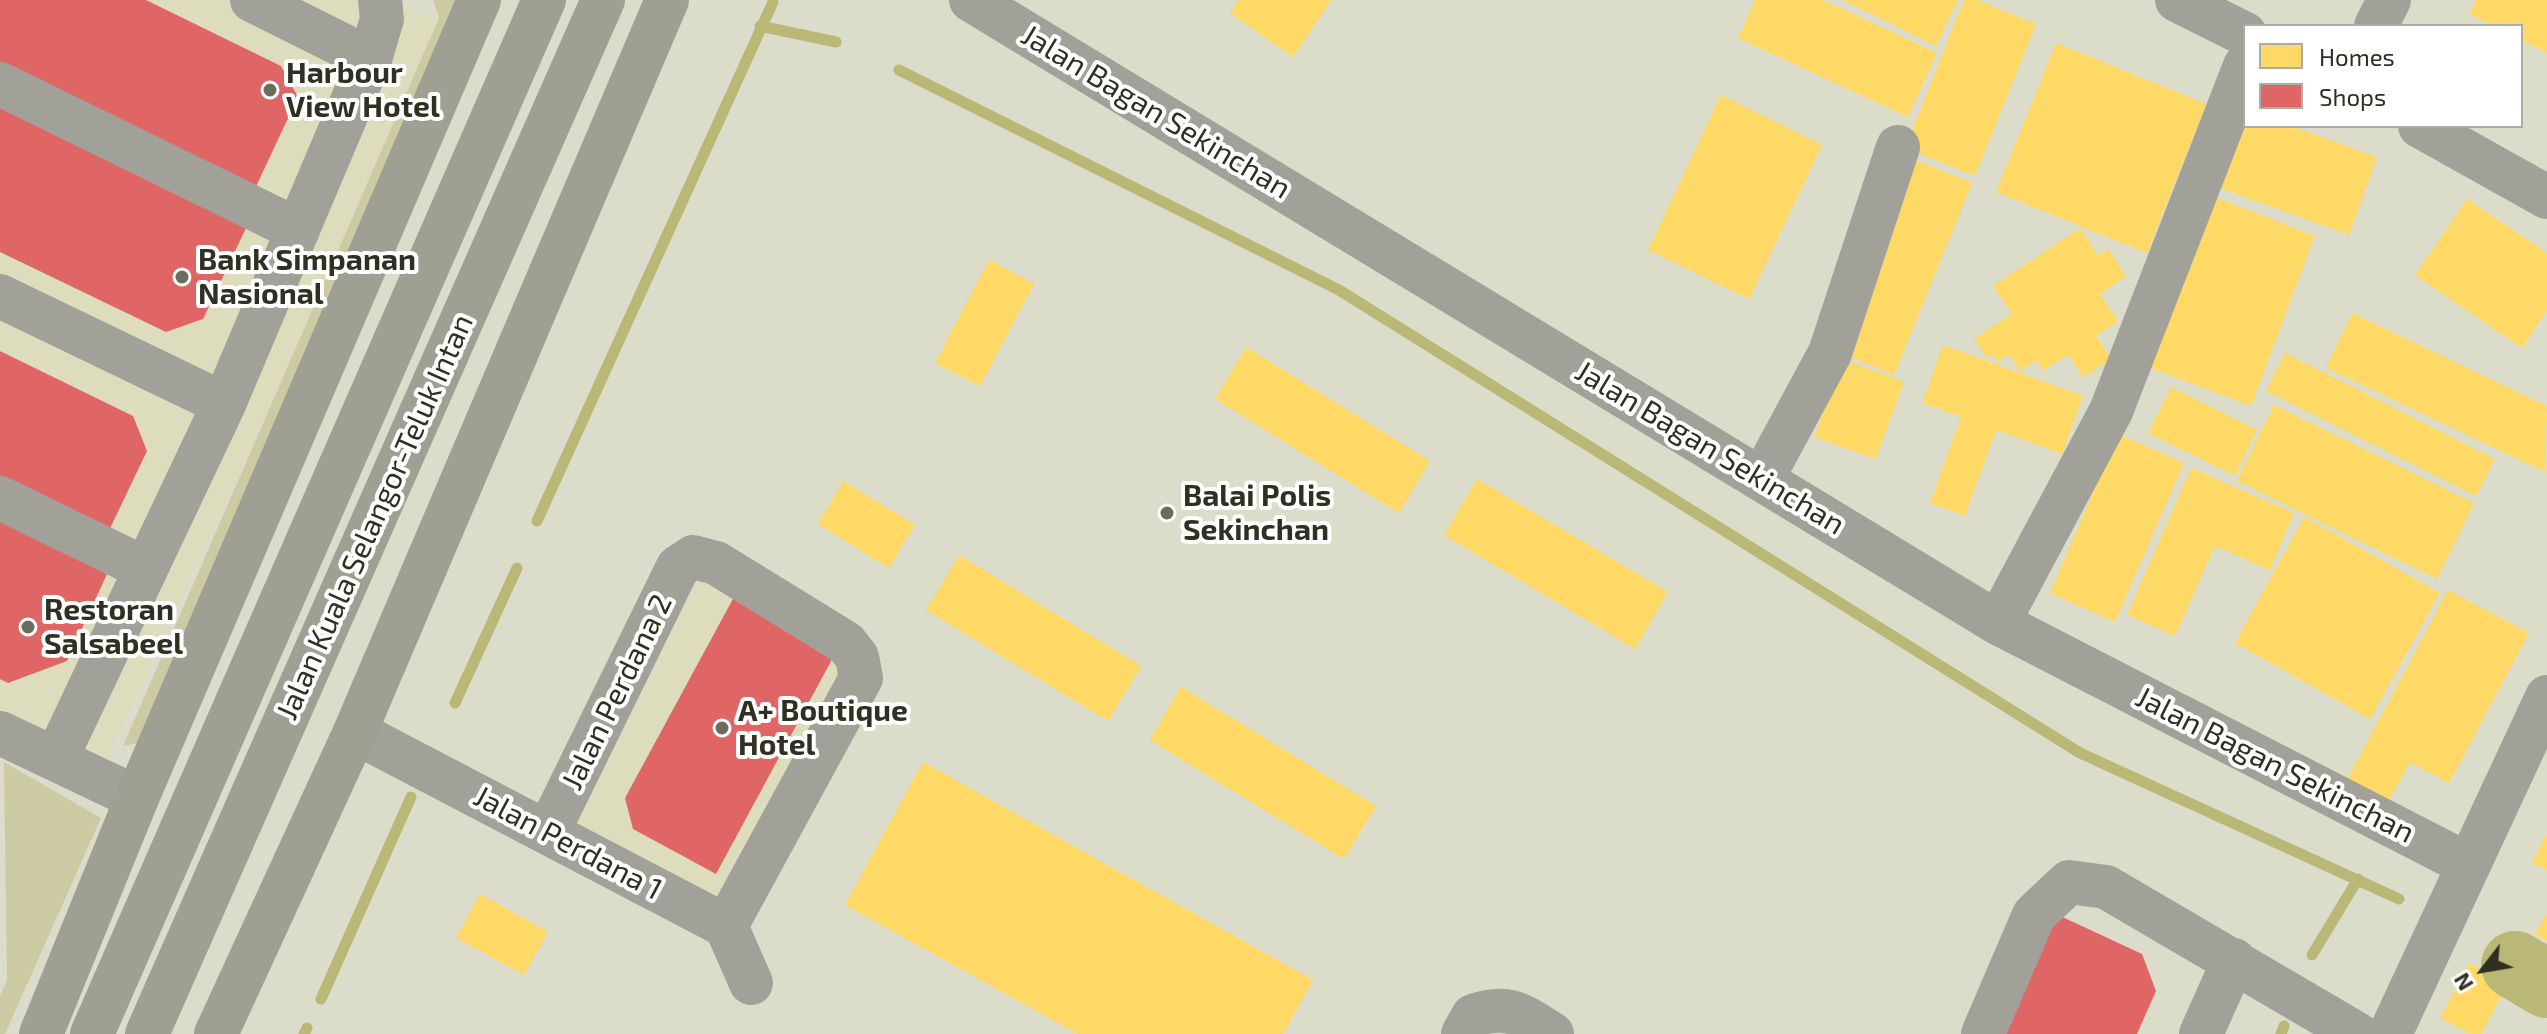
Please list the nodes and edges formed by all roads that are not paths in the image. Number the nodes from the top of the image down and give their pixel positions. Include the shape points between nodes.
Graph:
1 (252, 0) edge
2 (380, 0) edge
3 (479, 0) edge
4 (544, 0) edge
5 (603, 0) edge
6 (2177, 0) edge
7 (2389, 0) edge
8 (982, 3) edge
9 (659, 13) edge
10 (2377, 24) edge
11 (2243, 33) edge
12 (370, 59) junction
13 (2243, 71) edge
14 (0, 84) edge
15 (2424, 128) edge
16 (1898, 147) dead end
17 (2547, 197) edge
18 (298, 230) junction
19 (0, 296) edge
20 (224, 404) junction
21 (1762, 479) junction
22 (0, 498) edge
23 (146, 569) junction
24 (1998, 623) junction
25 (2547, 697) edge
26 (355, 732) junction
27 (0, 733) edge
28 (56, 759) junction
29 (2534, 760) edge
30 (137, 798) junction
31 (548, 832) junction
32 (2467, 864) junction
33 (726, 926) junction
34 (2234, 960) junction
35 (751, 983) dead end
36 (41, 1034) edge
37 (92, 1034) edge
38 (147, 1034) edge
39 (216, 1034) edge
40 (1463, 1034) edge
41 (1552, 1034) edge
42 (1983, 1034) edge
43 (2201, 1034) edge
44 (2357, 1034) edge
45 (2390, 1034) edge

1 - 12 street
2 - 12 street via 382,19
3 - 30 highway
4 - 37 highway, Jalan Kuala Selangor-Teluk Intan
5 - 38 highway, Jalan Kuala Selangor-Teluk Intan
6 - 11 street
7 - 10 street
8 - 21 street, Jalan Bagan Sekinchan
9 - 26 highway, Jalan Kuala Selangor-Teluk Intan
12 - 18 street
13 - 24 street via 2111,411
14 - 18 street
15 - 17 street
16 - 21 street via 1830,353
18 - 20 street
19 - 20 street
20 - 23 street
21 - 24 street, Jalan Bagan Sekinchan
22 - 23 street
23 - 28 street
24 - 32 street, Jalan Bagan Sekinchan
25 - 29 street
26 - 31 street, Jalan Perdana 1
26 - 39 highway, Jalan Kuala Selangor-Teluk Intan
27 - 28 street
28 - 30 street
29 - 32 street
30 - 36 highway
31 - 33 street, Jalan Perdana 1
31 - 33 street, Jalan Perdana 2 via 678,567 693,557 716,563 846,643 857,657 861,678
32 - 45 street
33 - 35 street
34 - 42 street via 2106,887 2069,882 2034,915
34 - 43 street
34 - 44 street
40 - 41 street via 1473,1016 1496,1008 1521,1015

